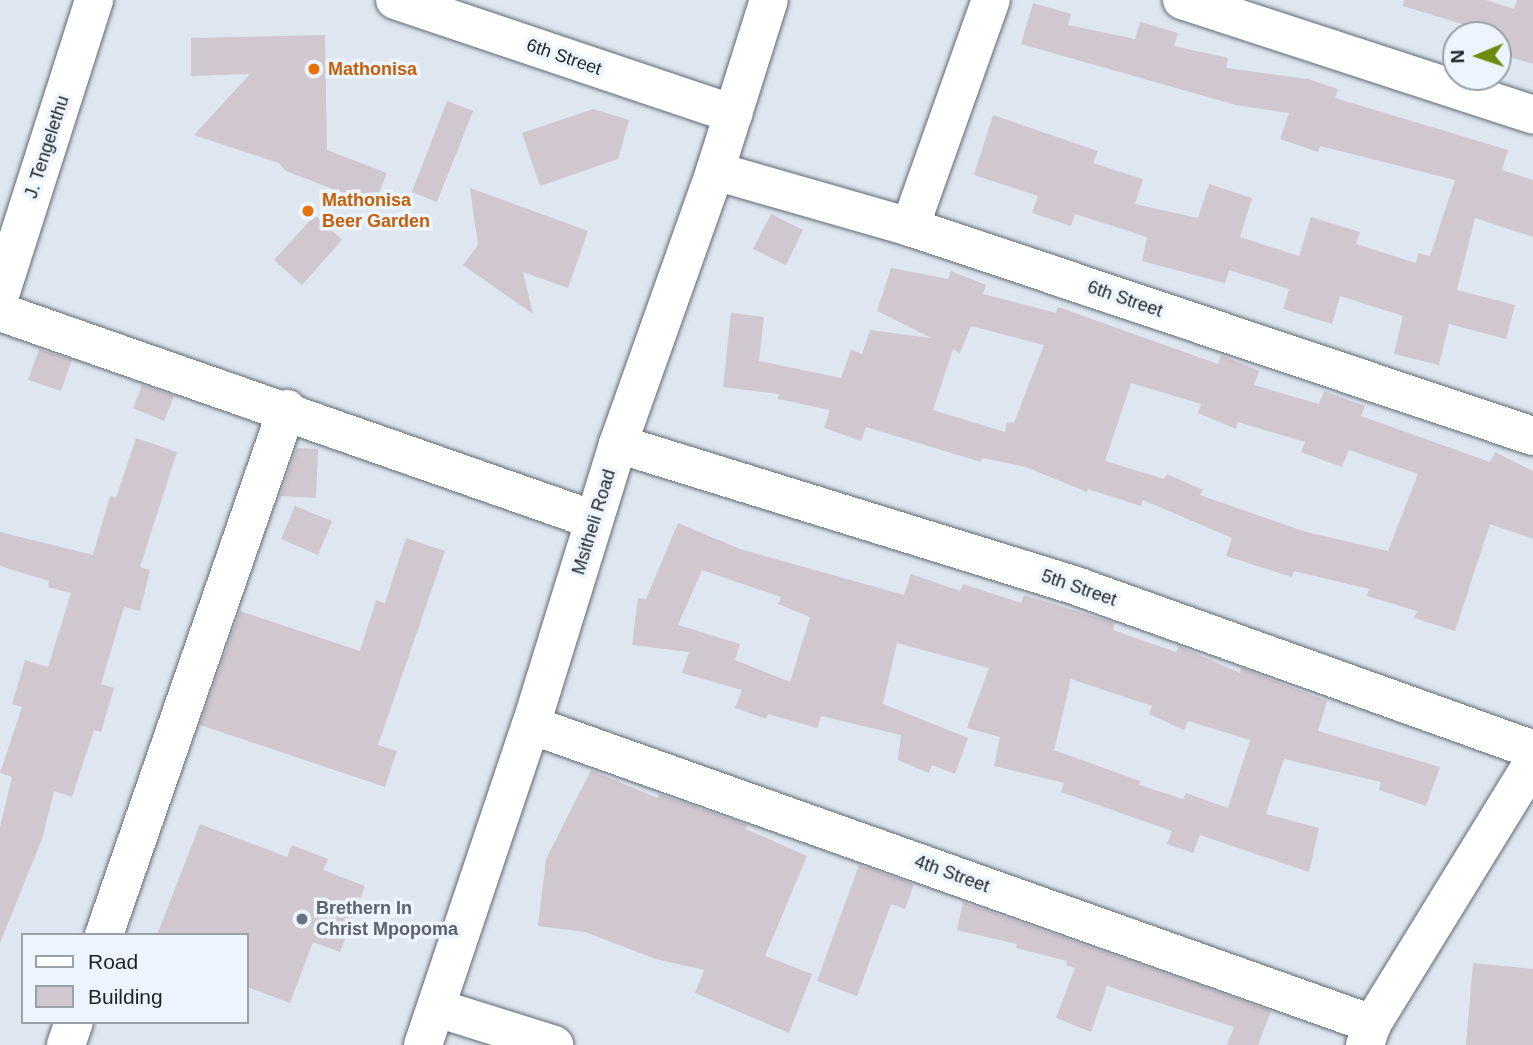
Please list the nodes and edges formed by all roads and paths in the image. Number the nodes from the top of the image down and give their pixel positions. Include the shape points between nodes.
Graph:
1 (94, 0) edge
2 (395, 0) edge
3 (769, 0) edge
4 (991, 0) edge
5 (1182, 0) edge
6 (733, 114) junction
7 (1533, 115) edge
8 (715, 172) junction
9 (910, 227) junction
10 (0, 295) edge
11 (0, 312) edge
12 (287, 409) junction
13 (1533, 436) edge
14 (618, 444) junction
15 (594, 520) junction
16 (531, 724) junction
17 (1533, 750) edge
18 (1533, 762) edge
19 (105, 933) edge
20 (436, 1007) junction
21 (73, 1024) edge
22 (1368, 1034) edge
23 (66, 1045) edge
24 (423, 1045) edge
25 (554, 1045) edge

1 - 10 street, J. Tengelethu
2 - 6 street, 6th Street
3 - 6 street, Msitheli Road
4 - 9 street
5 - 7 street
6 - 8 street, Msitheli Road
8 - 9 street, 6th Street
8 - 14 street, Msitheli Road
9 - 13 street, 6th Street
11 - 12 street
12 - 15 street
12 - 19 street
14 - 15 street, Msitheli Road
14 - 17 street, 5th Street via 1079,587
15 - 16 street, Msitheli Road
16 - 20 street, Msitheli Road
16 - 22 street, 4th Street
18 - 22 street
20 - 24 street, Msitheli Road
20 - 25 street
21 - 23 street

